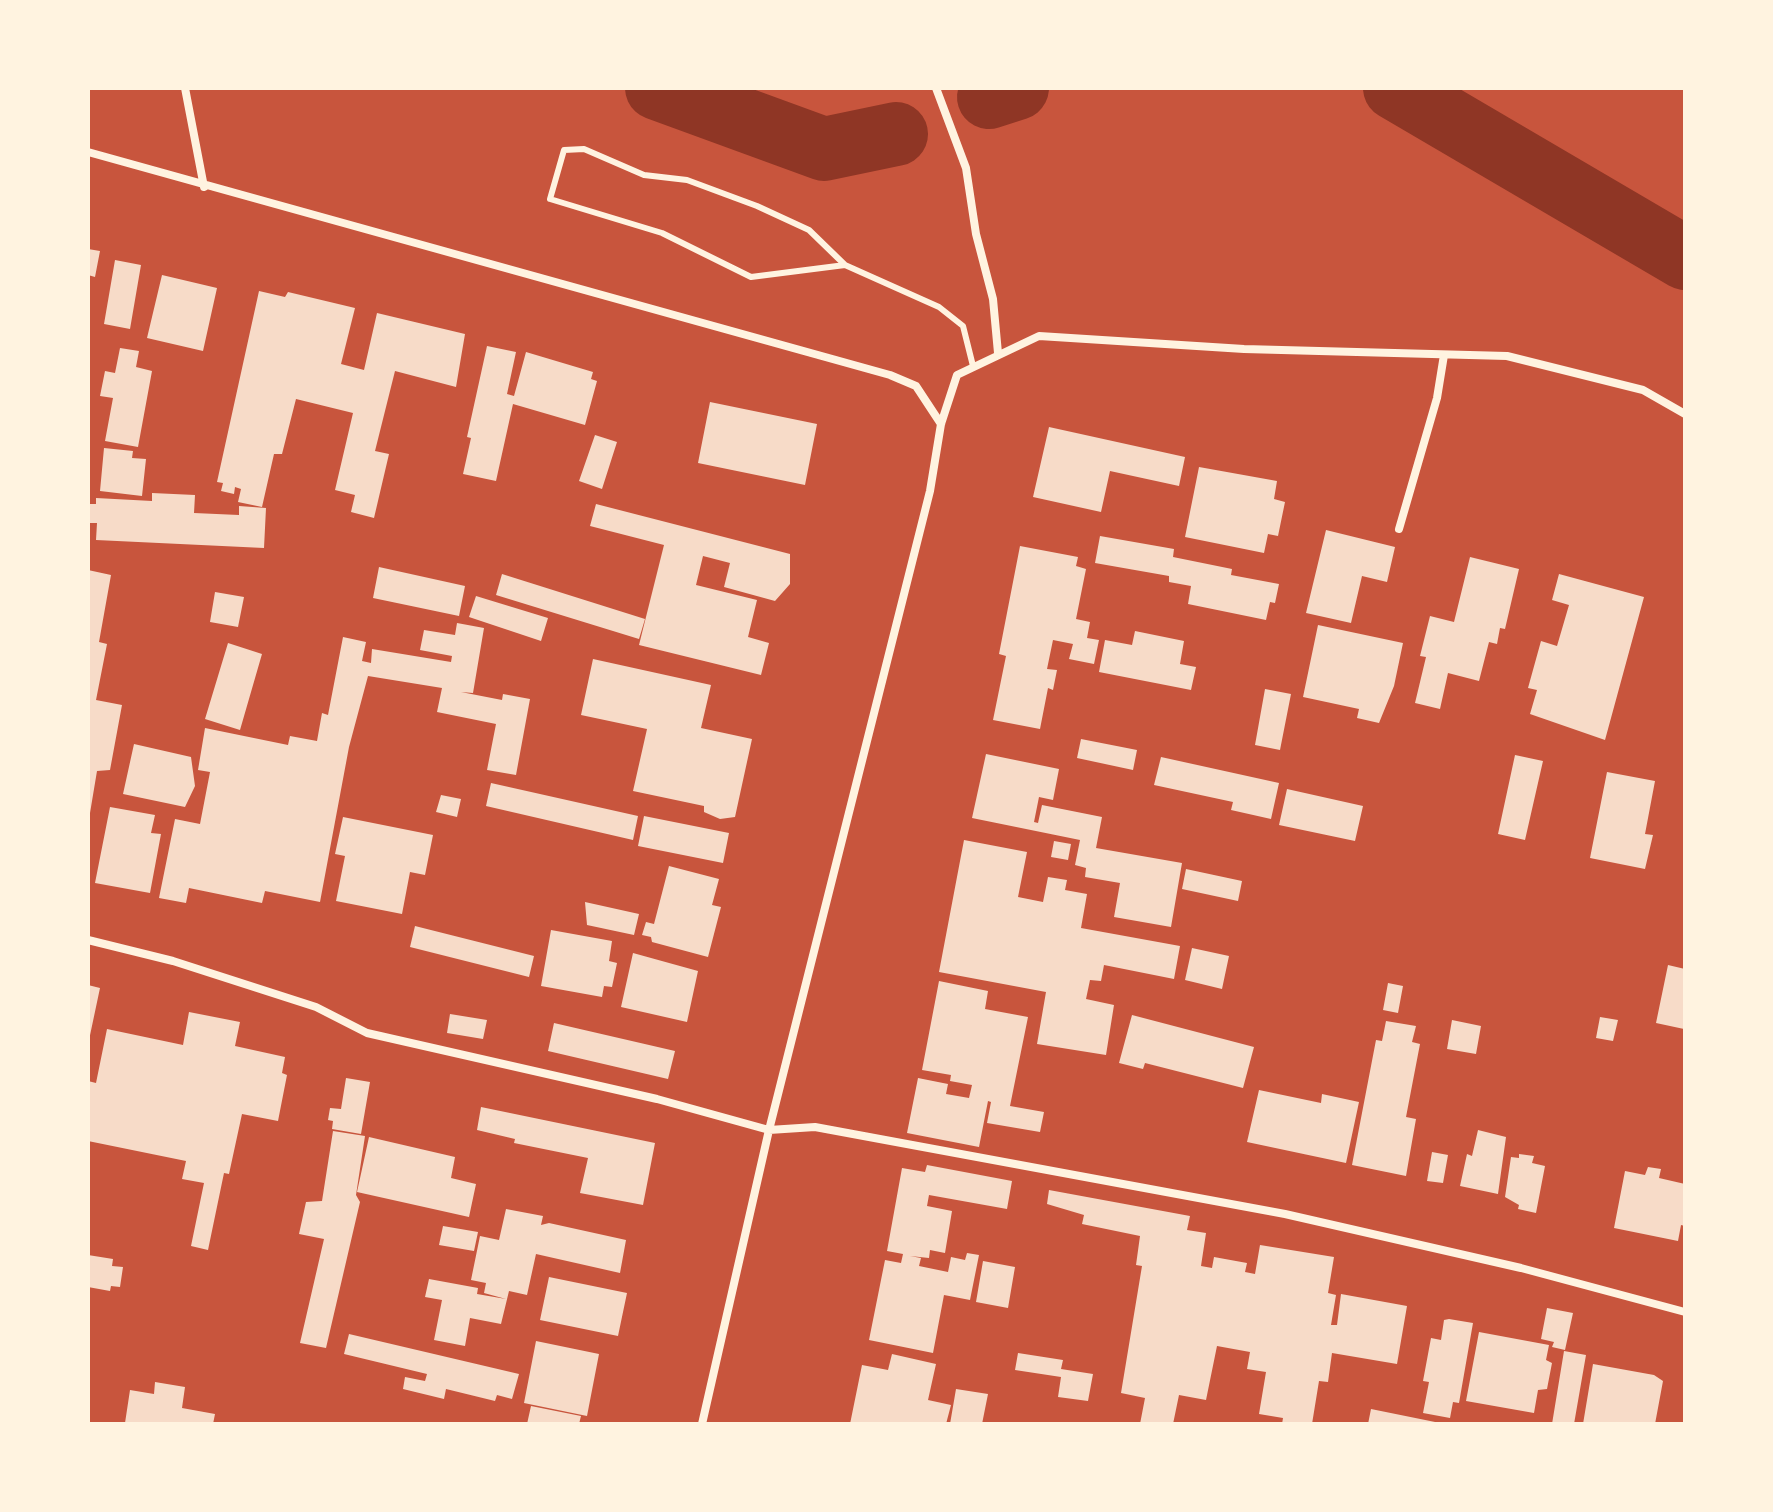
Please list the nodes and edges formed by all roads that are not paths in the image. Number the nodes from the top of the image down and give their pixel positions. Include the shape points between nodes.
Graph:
1 (185, 88) edge
2 (936, 88) edge
3 (88, 152) edge
4 (204, 187) junction
5 (845, 265) junction
6 (998, 353) junction
7 (1444, 355) junction
8 (973, 366) junction
9 (1685, 414) edge
10 (941, 424) junction
11 (1399, 529) dead end
12 (88, 940) edge
13 (769, 1130) junction
14 (1685, 1312) edge
15 (702, 1424) edge

1 - 4 street
2 - 6 street via 966,168 993,299
3 - 4 street
4 - 10 street via 890,375 916,386
5 - 5 lane via 809,230 757,206 687,180 644,175 584,149 564,150 550,199 662,233 751,277
5 - 8 lane via 939,307 963,326
6 - 7 street via 1039,336
6 - 8 street
7 - 9 street via 1507,356 1643,390
7 - 11 street
8 - 10 street via 957,375
10 - 13 street via 930,491
12 - 13 street via 316,1007 367,1033
13 - 14 street via 815,1127 1285,1214
13 - 15 street

